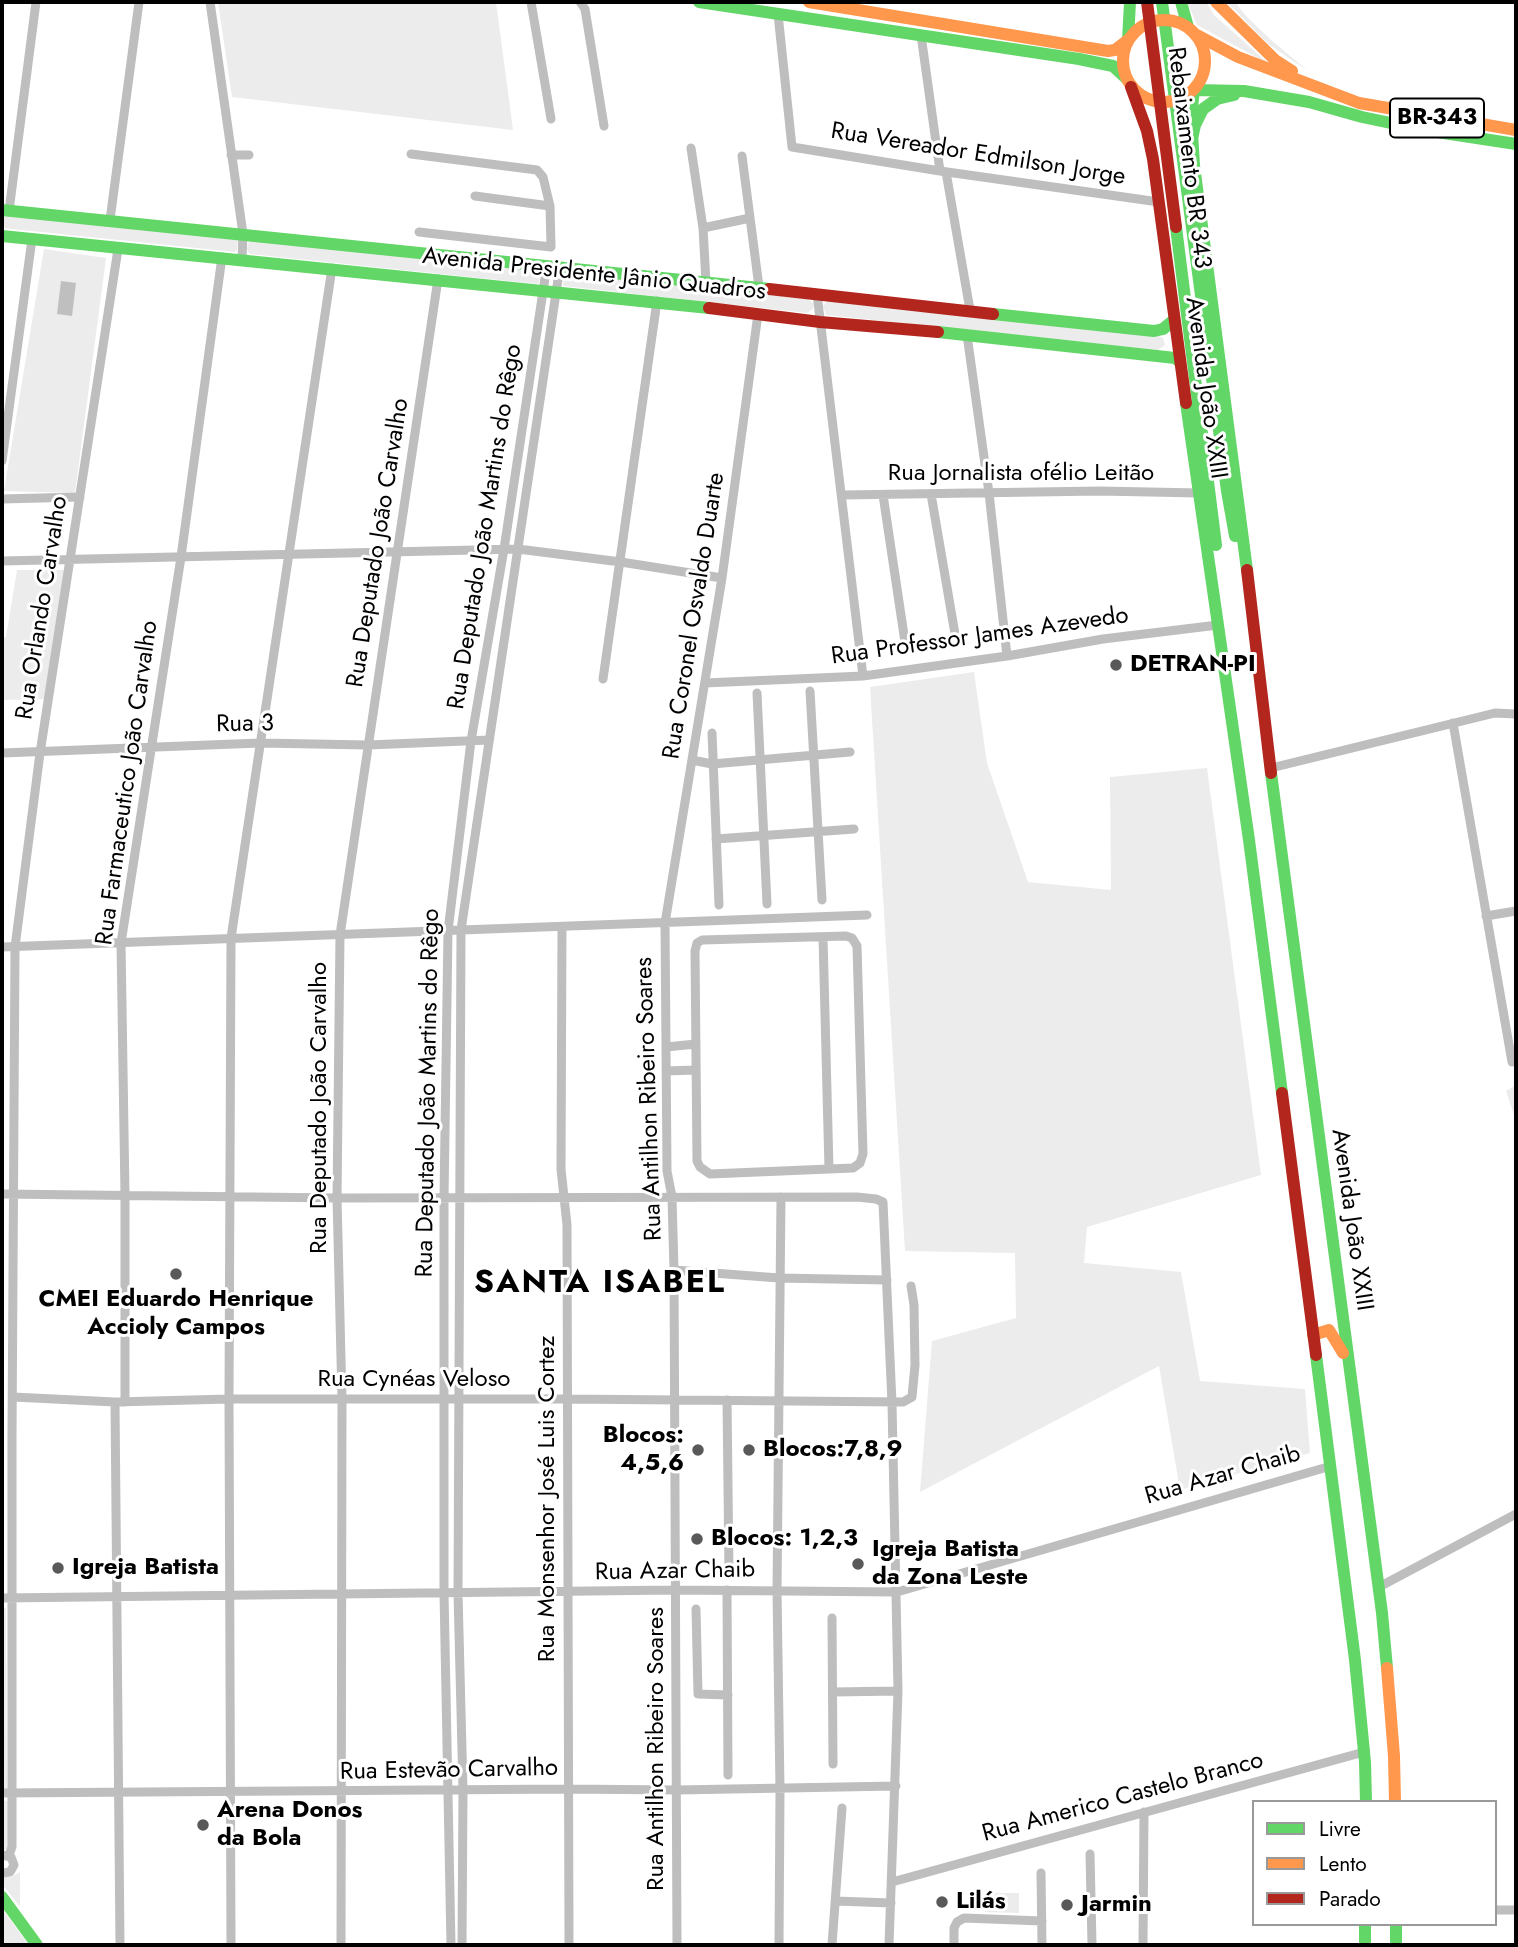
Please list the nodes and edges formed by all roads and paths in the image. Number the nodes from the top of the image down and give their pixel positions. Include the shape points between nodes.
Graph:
1 (36, 2) edge
2 (139, 2) edge
3 (210, 2) edge
4 (531, 2) edge
5 (580, 2) edge
6 (699, 2) edge
7 (809, 2) edge
8 (1130, 2) edge
9 (1147, 2) edge
10 (1162, 2) edge
11 (1181, 2) edge
12 (1216, 2) edge
13 (778, 14) junction
14 (1192, 31) junction
15 (997, 33) junction
16 (922, 35) junction
17 (1128, 40) junction
18 (990, 47) junction
19 (1128, 82) junction
20 (1311, 85) junction
21 (1194, 90) junction
22 (1309, 102) junction
23 (551, 119) dead end
24 (604, 126) dead end
25 (1516, 130) edge
26 (1192, 139) junction
27 (1516, 144) edge
28 (691, 148) dead end
29 (411, 154) dead end
30 (232, 155) junction
31 (249, 155) dead end
32 (742, 156) dead end
33 (943, 172) junction
34 (234, 176) junction
35 (248, 177) dead end
36 (475, 196) dead end
37 (1159, 202) junction
38 (550, 205) junction
39 (5, 211) edge
40 (750, 218) junction
41 (110, 220) junction
42 (703, 228) junction
43 (419, 232) dead end
44 (243, 234) junction
45 (2, 236) edge
46 (32, 239) junction
47 (551, 247) junction
48 (118, 249) junction
49 (222, 257) junction
50 (242, 259) junction
51 (553, 265) junction
52 (332, 268) junction
53 (438, 279) junction
54 (706, 282) junction
55 (759, 287) junction
56 (550, 290) junction
57 (817, 293) junction
58 (657, 301) junction
59 (970, 310) junction
60 (758, 314) junction
61 (1174, 320) junction
62 (820, 322) junction
63 (967, 335) junction
64 (1207, 343) joint
65 (1180, 362) junction
66 (1194, 362) joint
67 (2, 461) edge
68 (989, 493) junction
69 (1199, 493) junction
70 (931, 494) junction
71 (843, 495) junction
72 (883, 495) junction
73 (80, 497) junction
74 (2, 499) edge
75 (504, 549) junction
76 (518, 549) junction
77 (399, 551) junction
78 (288, 554) junction
79 (181, 557) junction
80 (2, 561) edge
81 (70, 561) junction
82 (621, 562) junction
83 (722, 578) junction
84 (1218, 625) junction
85 (955, 634) dead end
86 (905, 642) dead end
87 (1254, 644) junction
88 (1007, 656) junction
89 (863, 676) junction
90 (603, 679) dead end
91 (705, 683) junction
92 (810, 691) dead end
93 (757, 693) dead end
94 (1229, 698) junction
95 (1516, 713) edge
96 (1453, 723) junction
97 (712, 733) dead end
98 (489, 740) junction
99 (471, 741) junction
100 (260, 743) junction
101 (368, 745) junction
102 (150, 747) junction
103 (850, 752) dead end
104 (2, 753) edge
105 (40, 753) junction
106 (813, 755) junction
107 (692, 760) junction
108 (760, 760) junction
109 (712, 764) junction
110 (1271, 768) junction
111 (854, 829) dead end
112 (818, 832) junction
113 (764, 836) junction
114 (716, 839) junction
115 (822, 900) dead end
116 (719, 905) dead end
117 (767, 905) dead end
118 (1516, 911) edge
119 (867, 915) dead end
120 (1486, 916) junction
121 (665, 923) junction
122 (562, 927) junction
123 (461, 930) junction
124 (448, 931) junction
125 (340, 935) junction
126 (823, 937) junction
127 (231, 938) junction
128 (121, 943) junction
129 (2, 947) edge
130 (15, 947) junction
131 (696, 1044) junction
132 (666, 1046) junction
133 (1512, 1062) dead end
134 (696, 1070) junction
135 (666, 1071) junction
136 (829, 1169) junction
137 (2, 1194) edge
138 (14, 1194) junction
139 (125, 1195) junction
140 (230, 1197) junction
141 (459, 1197) junction
142 (565, 1197) junction
143 (672, 1197) junction
144 (781, 1197) junction
145 (337, 1198) junction
146 (444, 1198) junction
147 (674, 1270) junction
148 (779, 1278) junction
149 (887, 1280) junction
150 (911, 1286) dead end
151 (1313, 1335) junction
152 (1348, 1364) junction
153 (13, 1397) junction
154 (229, 1399) junction
155 (342, 1399) junction
156 (444, 1399) junction
157 (458, 1399) junction
158 (567, 1399) junction
159 (675, 1400) junction
160 (727, 1400) junction
161 (779, 1401) junction
162 (120, 1402) junction
163 (892, 1403) junction
164 (7, 1438) edge
165 (1331, 1465) junction
166 (1516, 1514) edge
167 (729, 1572) dead end
168 (1379, 1587) junction
169 (675, 1590) junction
170 (727, 1590) junction
171 (777, 1590) junction
172 (568, 1592) junction
173 (897, 1592) junction
174 (340, 1593) junction
175 (444, 1593) junction
176 (458, 1593) junction
177 (231, 1595) junction
178 (7, 1598) edge
179 (119, 1598) junction
180 (696, 1609) dead end
181 (832, 1618) dead end
182 (833, 1692) junction
183 (898, 1692) junction
184 (728, 1695) junction
185 (1364, 1757) junction
186 (833, 1764) dead end
187 (729, 1775) dead end
188 (896, 1786) junction
189 (568, 1789) junction
190 (463, 1790) junction
191 (677, 1790) junction
192 (780, 1790) junction
193 (447, 1791) junction
194 (340, 1792) junction
195 (2, 1793) edge
196 (12, 1793) junction
197 (119, 1793) junction
198 (230, 1793) junction
199 (1366, 1800) edge
200 (1374, 1800) edge
201 (1395, 1800) edge
202 (842, 1808) dead end
203 (1144, 1812) junction
204 (1090, 1854) dead end
205 (5, 1855) edge
206 (2, 1873) edge
207 (1041, 1873) dead end
208 (892, 1882) junction
209 (2, 1897) edge
210 (835, 1901) junction
211 (891, 1903) junction
212 (1497, 1910) edge
213 (1516, 1910) edge
214 (1042, 1921) junction
215 (1365, 1926) edge
216 (1396, 1926) edge
217 (37, 1945) edge
218 (120, 1945) edge
219 (231, 1945) edge
220 (341, 1945) edge
221 (451, 1945) edge
222 (462, 1945) edge
223 (569, 1945) edge
224 (677, 1945) edge
225 (779, 1945) edge
226 (832, 1945) edge
227 (890, 1945) edge
228 (954, 1945) edge
229 (1042, 1945) edge
230 (1092, 1945) edge
231 (1143, 1945) edge
232 (1364, 1945) edge
233 (1395, 1945) edge

1 - 39 street
2 - 41 street
3 - 30 street
4 - 23 street
5 - 24 street via 585,9
6 - 13 main road
7 - 15 main road
8 - 17 main road
9 - 66 main road, Rebaixamento BR 343
10 - 64 main road, Rebaixamento BR 343
11 - 14 main road
12 - 20 main road via 1275,60
13 - 16 main road
13 - 33 street, Rua Vereador Edmilson Jorge via 792,146
14 - 17 main road, BR-343 via 1172,20 1155,20
14 - 20 main road, BR-343 via 1238,57
14 - 21 main road via 1205,56
15 - 17 main road via 1108,51
15 - 18 main road via 997,41
16 - 18 main road
16 - 33 street
17 - 19 main road via 1122,66
18 - 19 main road via 1105,64 1118,69
19 - 21 main road via 1145,99 1163,103 1180,100
19 - 37 main road, Avenida João XXIII via 1147,131
20 - 25 main road, BR-343 via 1369,106
21 - 22 main road, BR-343 via 1244,91
21 - 26 main road, Avenida João XXIII
22 - 26 main road via 1230,95 1217,99 1203,109
22 - 27 main road, BR-343 via 1411,128
26 - 87 main road, Avenida João XXIII
28 - 42 street
29 - 38 street, Rua Deputado João Martins do Rêgo via 533,168 543,177
30 - 31 street
30 - 34 street
32 - 40 street
33 - 37 street, Rua Vereador Edmilson Jorge
33 - 59 street
34 - 35 street
34 - 44 street
36 - 38 street
37 - 61 main road, Avenida João XXIII
38 - 47 street, Rua Deputado João Martins do Rêgo
39 - 41 main road, Avenida Presidente Jânio Quadros
40 - 42 street
40 - 55 street
41 - 44 main road, Avenida Presidente Jânio Quadros
42 - 54 street
43 - 47 street
44 - 50 street
44 - 51 main road, Avenida Presidente Jânio Quadros
45 - 46 main road, Avenida Presidente Jânio Quadros
46 - 48 main road, Avenida Presidente Jânio Quadros
46 - 67 street
47 - 51 street, Rua Deputado João Martins do Rêgo
48 - 49 main road, Avenida Presidente Jânio Quadros
48 - 73 street, Rua Orlando Carvalho
49 - 50 main road, Avenida Presidente Jânio Quadros
49 - 79 street, Rua Farmaceutico João Carvalho
50 - 52 main road, Avenida Presidente Jânio Quadros
51 - 54 main road, Avenida Presidente Jânio Quadros
51 - 56 street, Rua Deputado João Martins do Rêgo
52 - 53 main road, Avenida Presidente Jânio Quadros
52 - 78 street
53 - 56 main road, Avenida Presidente Jânio Quadros
53 - 77 street, Rua Deputado João Carvalho
54 - 55 main road, Avenida Presidente Jânio Quadros
55 - 57 main road, Avenida Presidente Jânio Quadros
56 - 58 main road, Avenida Presidente Jânio Quadros
56 - 75 street, Rua Deputado João Martins do Rêgo
56 - 76 street, Rua Deputado João Martins do Rêgo
57 - 59 main road, Avenida Presidente Jânio Quadros
57 - 62 street
58 - 60 main road, Avenida Presidente Jânio Quadros
58 - 82 street
59 - 61 main road, Avenida Presidente Jânio Quadros via 1154,331
60 - 62 main road, Avenida Presidente Jânio Quadros
60 - 83 street, Rua Coronel Osvaldo Duarte
61 - 65 main road, Avenida João XXIII
62 - 63 main road, Avenida Presidente Jânio Quadros
62 - 71 street
63 - 65 main road, Avenida Presidente Jânio Quadros
63 - 68 street
64 - 87 main road, Avenida João XXIII
65 - 69 main road, Avenida João XXIII
66 - 94 main road, Avenida João XXIII via 1213,508
68 - 69 street, Rua Jornalista ofélio Leitão
68 - 70 street, Rua Jornalista ofélio Leitão
68 - 88 street
69 - 84 main road, Avenida João XXIII
70 - 72 street, Rua Jornalista ofélio Leitão
70 - 85 street
71 - 72 street, Rua Jornalista ofélio Leitão
71 - 89 street
72 - 86 street
73 - 74 street
73 - 81 street, Rua Orlando Carvalho
75 - 76 street
75 - 77 street
75 - 99 street, Rua Deputado João Martins do Rêgo
76 - 82 street
76 - 98 street, Rua Deputado João Martins do Rêgo
77 - 78 street
77 - 101 street, Rua Deputado João Carvalho
78 - 79 street
78 - 100 street
79 - 81 street
79 - 102 street, Rua Farmaceutico João Carvalho
80 - 81 street
81 - 105 street, Rua Orlando Carvalho
82 - 83 street
82 - 90 street
83 - 91 street, Rua Coronel Osvaldo Duarte
84 - 88 street, Rua Professor James Azevedo
84 - 94 main road, Avenida João XXIII
87 - 110 main road, Avenida João XXIII
88 - 89 street, Rua Professor James Azevedo
89 - 91 street, Rua Professor James Azevedo
91 - 107 street, Rua Coronel Osvaldo Duarte
92 - 106 street
93 - 108 street
94 - 151 main road, Avenida João XXIII
95 - 96 street
96 - 110 street
96 - 120 street
97 - 109 street
98 - 99 street, Rua 3
98 - 123 street, Rua Deputado João Martins do Rêgo
99 - 101 street, Rua 3
99 - 124 street, Rua Deputado João Martins do Rêgo
100 - 101 street, Rua 3
100 - 102 street, Rua 3
100 - 127 street
101 - 125 street, Rua Deputado João Carvalho
102 - 105 street, Rua 3
102 - 128 street, Rua Farmaceutico João Carvalho
103 - 106 street
104 - 105 street, Rua 3
105 - 130 street, Rua Orlando Carvalho
106 - 108 street
106 - 112 street
107 - 109 street
107 - 121 street, Rua Coronel Osvaldo Duarte
108 - 109 street
108 - 113 street
109 - 114 street
110 - 152 main road, Avenida João XXIII
111 - 112 street
112 - 113 street
112 - 115 street
113 - 114 street
113 - 117 street
114 - 116 street
118 - 120 street
119 - 121 street
120 - 133 street
121 - 122 street
121 - 132 street, Rua Antilhon Ribeiro Soares
122 - 123 street
122 - 142 street, Rua Monsenhor José Luis Cortez via 561,1169
123 - 124 street
123 - 141 street, Rua Deputado João Martins do Rêgo
124 - 125 street
124 - 146 street, Rua Deputado João Martins do Rêgo
125 - 127 street
125 - 145 street, Rua Deputado João Carvalho
126 - 131 street via 697,943
126 - 136 street
126 - 136 street via 846,936 857,946 863,1140 860,1163 853,1168
127 - 128 street
127 - 140 street
128 - 130 street
128 - 139 street, Rua Farmaceutico João Carvalho
129 - 130 street
130 - 138 street, Rua Orlando Carvalho
131 - 132 street
131 - 134 street
132 - 135 street, Rua Antilhon Ribeiro Soares
134 - 135 street
134 - 136 street via 697,1161 709,1174
135 - 143 street, Rua Antilhon Ribeiro Soares via 667,1171
137 - 138 street
138 - 139 street
138 - 153 street, Rua Orlando Carvalho
139 - 140 street
139 - 162 street, Rua Farmaceutico João Carvalho
140 - 145 street
140 - 154 street
141 - 142 street
141 - 146 street
141 - 157 street, Rua Deputado João Martins do Rêgo
142 - 143 street
142 - 158 street, Rua Monsenhor José Luis Cortez
143 - 144 street
143 - 147 street, Rua Antilhon Ribeiro Soares
144 - 148 street
144 - 149 street via 880,1200 885,1205
145 - 146 street
145 - 155 street, Rua Deputado João Carvalho
146 - 156 street, Rua Deputado João Martins do Rêgo
147 - 148 street
147 - 159 street, Rua Antilhon Ribeiro Soares
148 - 149 street
148 - 161 street
149 - 163 street
150 - 163 street via 912,1397
151 - 152 main road via 1332,1332
151 - 165 main road, Avenida João XXIII
152 - 168 main road, Avenida João XXIII
153 - 162 street, Rua Cynéas Veloso
153 - 164 street, Rua Orlando Carvalho
154 - 155 street, Rua Cynéas Veloso
154 - 162 street, Rua Cynéas Veloso
154 - 177 street
155 - 156 street, Rua Cynéas Veloso
155 - 174 street, Rua Deputado João Carvalho
156 - 157 street, Rua Cynéas Veloso
156 - 175 street, Rua Deputado João Martins do Rêgo
157 - 158 street, Rua Cynéas Veloso
157 - 176 street, Rua Deputado João Martins do Rêgo
158 - 159 street, Rua Cynéas Veloso
158 - 172 street, Rua Monsenhor José Luis Cortez
159 - 160 street, Rua Cynéas Veloso
159 - 169 street, Rua Antilhon Ribeiro Soares
160 - 161 street, Rua Cynéas Veloso
160 - 167 street
161 - 163 street, Rua Cynéas Veloso
161 - 171 street
162 - 179 street, Rua Farmaceutico João Carvalho
163 - 173 street
164 - 178 street, Rua Orlando Carvalho
165 - 173 street, Rua Azar Chaib
165 - 185 main road, Avenida João XXIII
166 - 168 street
168 - 201 main road, Avenida João XXIII
169 - 170 street, Rua Azar Chaib
169 - 172 street, Rua Azar Chaib
169 - 191 street, Rua Antilhon Ribeiro Soares
170 - 171 street, Rua Azar Chaib
170 - 184 street
171 - 173 street, Rua Azar Chaib
171 - 192 street
172 - 176 street, Rua Azar Chaib
172 - 189 street, Rua Monsenhor José Luis Cortez
173 - 183 street
174 - 175 street, Rua Azar Chaib
174 - 177 street, Rua Azar Chaib
174 - 194 street, Rua Deputado João Carvalho
175 - 176 street, Rua Azar Chaib
175 - 193 street, Rua Deputado João Martins do Rêgo
176 - 190 street, Rua Deputado João Martins do Rêgo
177 - 179 street, Rua Azar Chaib
177 - 198 street
178 - 179 street, Rua Azar Chaib
178 - 196 street, Rua Orlando Carvalho
179 - 197 street, Rua Farmaceutico João Carvalho
180 - 184 street via 698,1694
181 - 182 street
182 - 183 street
182 - 186 street
183 - 188 street
184 - 187 street
185 - 199 main road, Avenida João XXIII
185 - 200 main road
185 - 203 street, Rua Americo Castelo Branco
188 - 192 street, Rua Estevão Carvalho
188 - 208 street
189 - 190 street, Rua Estevão Carvalho
189 - 191 street, Rua Estevão Carvalho
189 - 223 street, Rua Monsenhor José Luis Cortez
190 - 193 street, Rua Estevão Carvalho
190 - 222 street, Rua Deputado João Martins do Rêgo
191 - 192 street, Rua Estevão Carvalho
191 - 224 street, Rua Antilhon Ribeiro Soares
192 - 225 street
193 - 194 street, Rua Estevão Carvalho
193 - 221 street, Rua Deputado João Martins do Rêgo
194 - 198 street, Rua Estevão Carvalho
194 - 220 street, Rua Deputado João Carvalho
195 - 196 street, Rua Estevão Carvalho
196 - 197 street, Rua Estevão Carvalho
196 - 205 street, Rua Orlando Carvalho via 12,1847
197 - 198 street, Rua Estevão Carvalho
197 - 218 street, Rua Farmaceutico João Carvalho
198 - 219 street
202 - 210 street
203 - 208 street, Rua Americo Castelo Branco
203 - 231 street
204 - 230 street
205 - 206 street, Rua Orlando Carvalho via 14,1868
207 - 214 street
208 - 211 street
209 - 217 main road
210 - 211 street
210 - 226 street
211 - 227 street
212 - 213 street
214 - 228 street via 964,1917 954,1928
214 - 229 street
215 - 232 main road
216 - 233 main road

